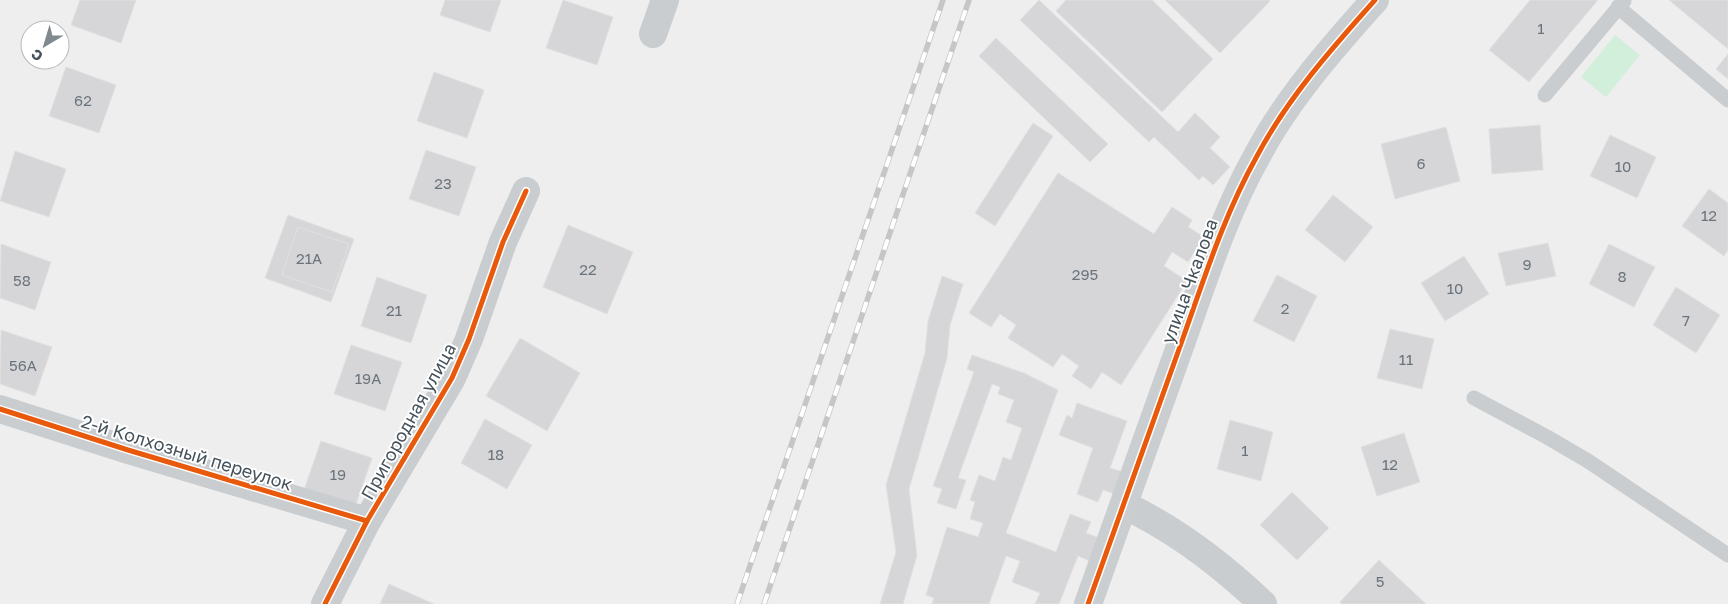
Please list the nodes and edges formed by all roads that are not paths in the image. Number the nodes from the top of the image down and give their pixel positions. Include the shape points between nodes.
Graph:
1 (665, 0) edge
2 (1375, 0) edge
3 (1621, 4) edge
4 (653, 34) dead end
5 (1545, 95) dead end
6 (1728, 100) edge
7 (526, 191) dead end
8 (1474, 398) dead end
9 (0, 409) edge
10 (1124, 505) junction
11 (367, 521) junction
12 (1728, 555) edge
13 (325, 604) edge
14 (1088, 604) edge
15 (1263, 604) edge

1 - 4 street
2 - 10 street, улица Чкалова via 1285,110 1241,187 1200,290
3 - 5 lane
3 - 6 lane
7 - 11 street, Пригородная улица via 503,242 452,378
8 - 12 lane via 1588,461
9 - 11 street, 2-й Колхозный переулок
10 - 14 street, улица Чкалова
10 - 15 street via 1168,528 1208,555
11 - 13 street, Пригородная улица

